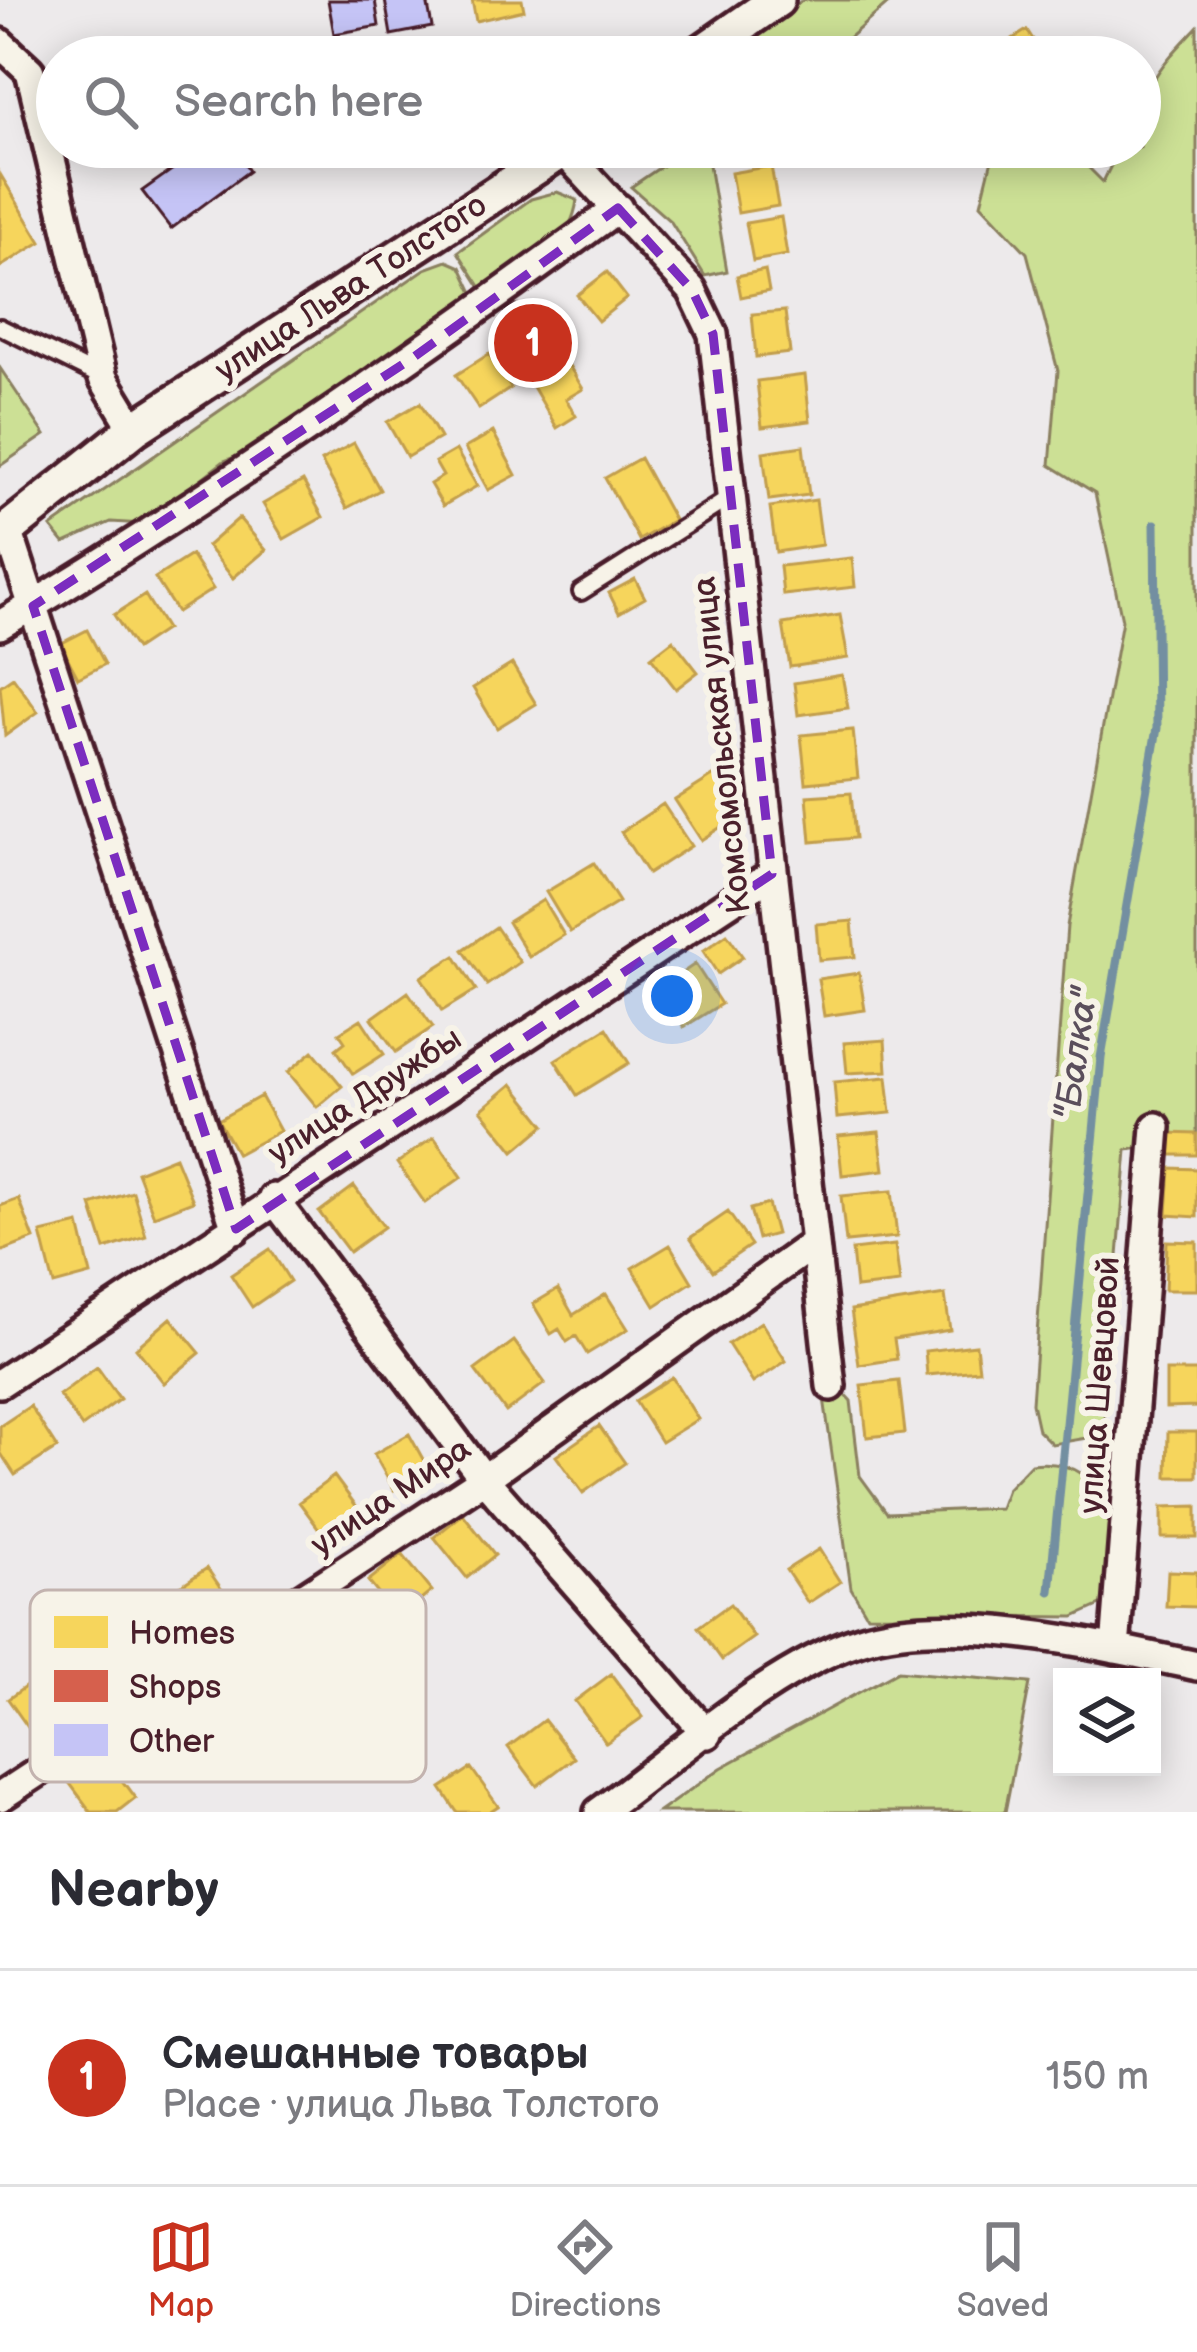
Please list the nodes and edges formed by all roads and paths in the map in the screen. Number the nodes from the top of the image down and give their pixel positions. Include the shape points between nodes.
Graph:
1 (777, 0) edge
2 (725, 36) edge
3 (0, 43) edge
4 (36, 96) edge
5 (53, 168) edge
6 (534, 168) edge
7 (583, 168) edge
8 (618, 208) junction
9 (0, 327) edge
10 (103, 378) junction
11 (134, 429) junction
12 (731, 497) junction
13 (4, 533) edge
14 (581, 592) dead end
15 (33, 606) junction
16 (0, 625) edge
17 (772, 874) junction
18 (1156, 1127) dead end
19 (273, 1198) junction
20 (236, 1229) junction
21 (813, 1244) junction
22 (0, 1383) edge
23 (831, 1385) dead end
24 (484, 1479) junction
25 (315, 1590) edge
26 (1115, 1648) junction
27 (1197, 1666) edge
28 (707, 1735) junction
29 (30, 1777) edge
30 (0, 1797) edge
31 (599, 1812) edge

1 - 2 street
3 - 4 street via 30,71
5 - 10 street
6 - 11 street, улица Льва Толстого
7 - 8 street, Комсомольская улица
8 - 12 street, Комсомольская улица via 692,290 713,334
8 - 15 street via 414,357
9 - 10 lane
10 - 11 street
11 - 13 street, улица Льва Толстого
12 - 14 lane
12 - 17 street, Комсомольская улица
13 - 15 street
15 - 16 street
15 - 20 street
17 - 19 street, улица Дружбы
17 - 21 street, Комсомольская улица
18 - 26 street, улица Шевцовой
19 - 20 street, улица Дружбы
19 - 24 street
20 - 22 street, улица Дружбы
21 - 23 street, Комсомольская улица
21 - 24 street, улица Мира
24 - 25 street, улица Мира
24 - 28 street
26 - 27 street
26 - 28 street via 958,1629 882,1634 824,1655
28 - 31 street
29 - 30 street, улица Мира

